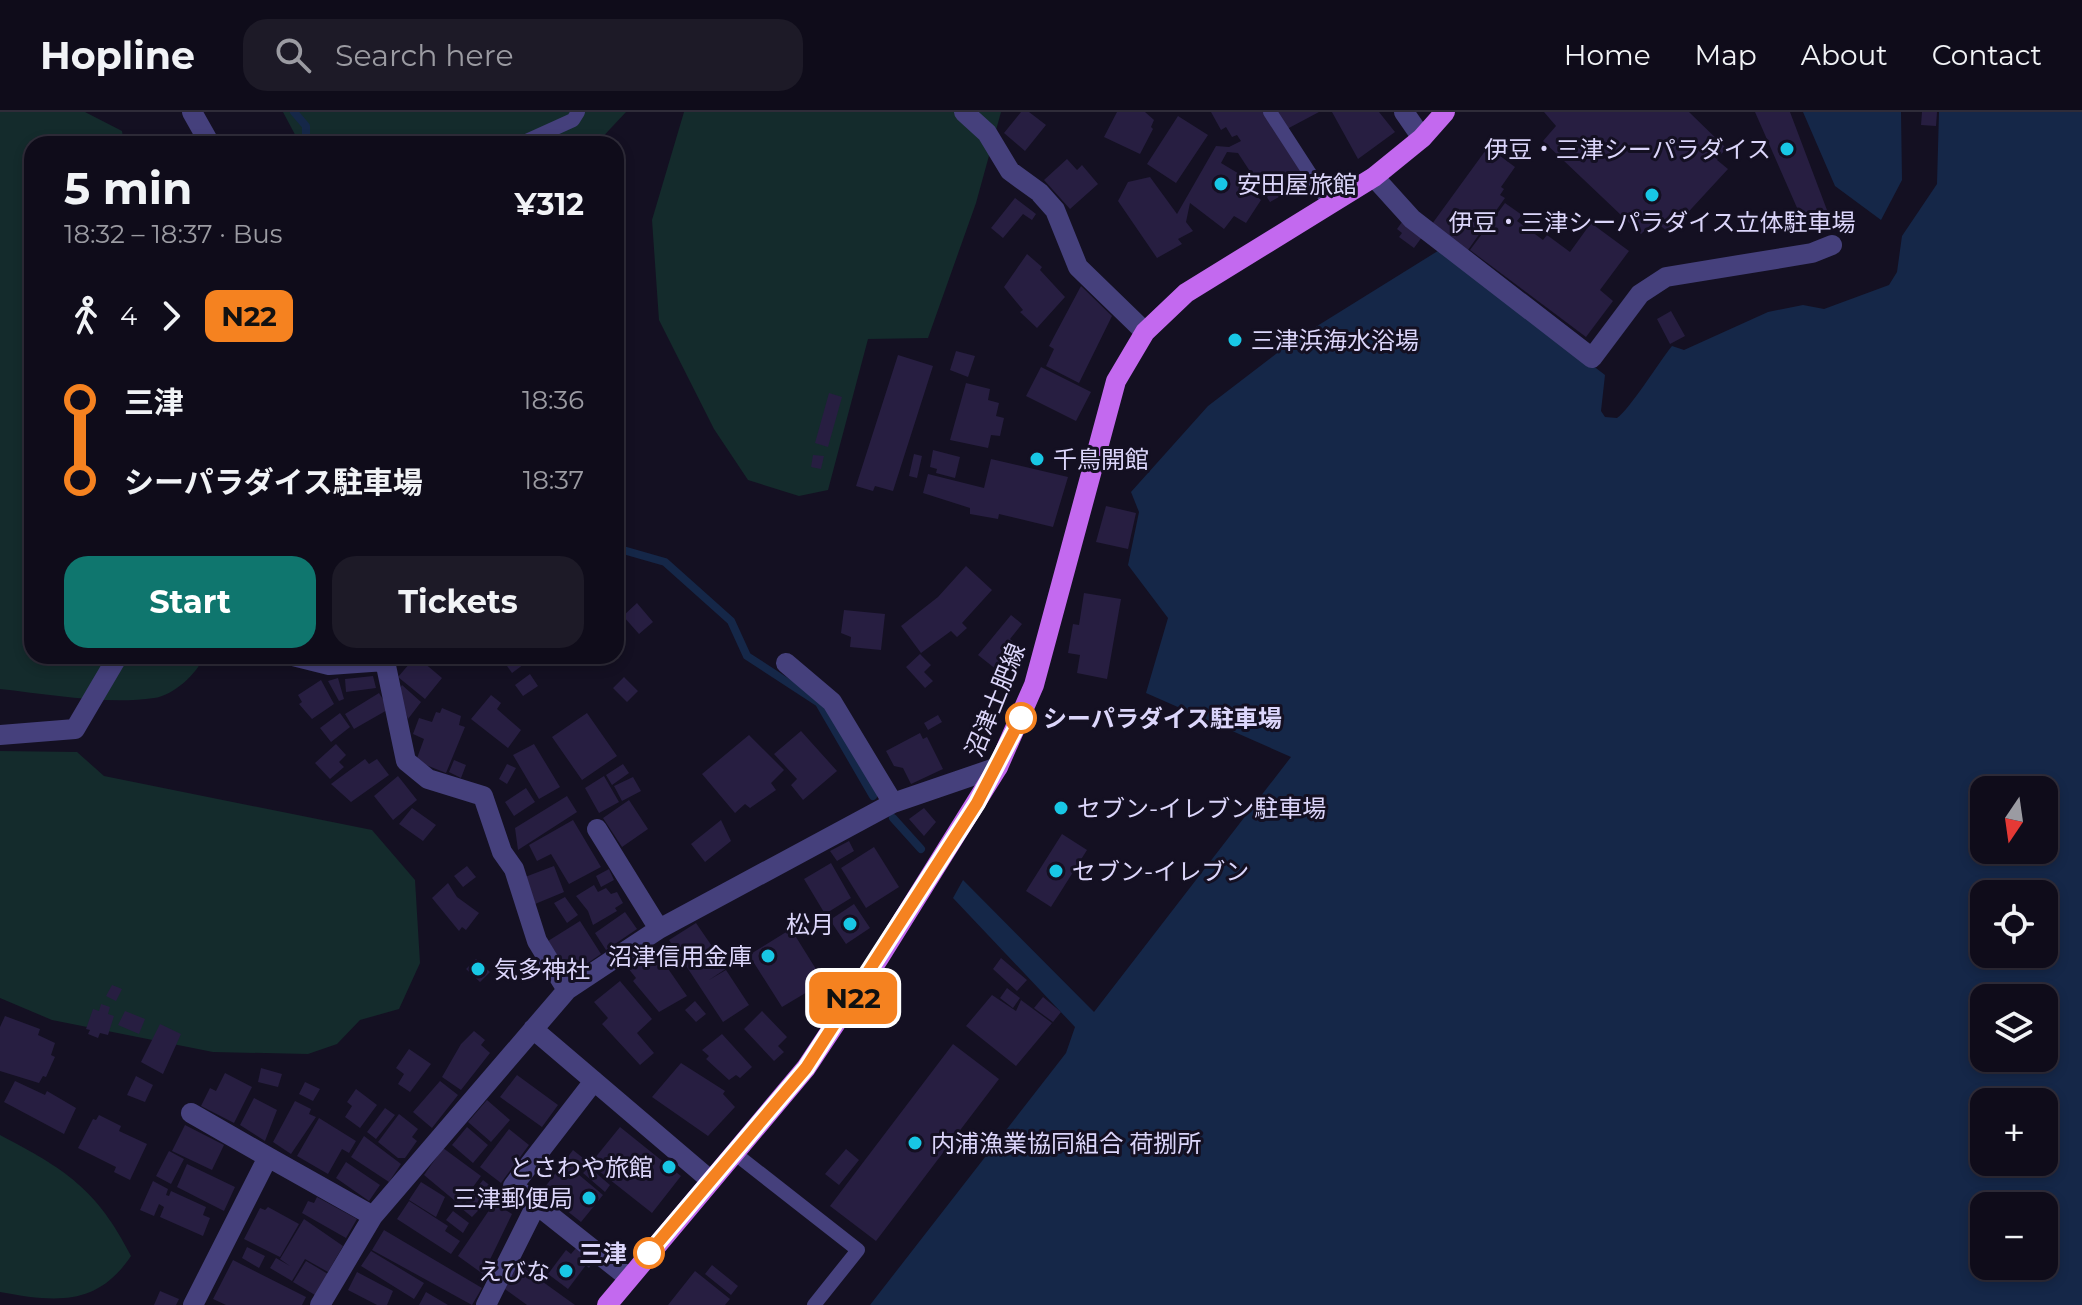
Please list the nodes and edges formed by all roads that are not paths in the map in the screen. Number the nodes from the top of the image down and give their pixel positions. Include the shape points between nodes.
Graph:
1 (192, 112) edge
2 (578, 112) edge
3 (964, 112) edge
4 (1270, 112) edge
5 (1404, 112) edge
6 (1445, 112) edge
7 (206, 136) edge
8 (538, 136) edge
9 (1422, 138) junction
10 (1374, 177) junction
11 (1329, 203) junction
12 (1832, 245) dead end
13 (1145, 332) junction
14 (786, 663) dead end
15 (113, 664) edge
16 (388, 664) edge
17 (0, 735) edge
18 (998, 767) junction
19 (893, 803) junction
20 (597, 829) dead end
21 (659, 929) junction
22 (567, 990) junction
23 (533, 1029) junction
24 (594, 1081) junction
25 (191, 1113) dead end
26 (733, 1152) junction
27 (268, 1157) junction
28 (709, 1179) junction
29 (536, 1205) junction
30 (373, 1216) junction
31 (629, 1278) junction
32 (193, 1305) edge
33 (320, 1305) edge
34 (486, 1305) edge
35 (607, 1305) edge
36 (814, 1305) edge

1 - 7 street
2 - 8 lane via 573,120
3 - 13 street via 987,133 1010,171 1055,210 1078,267
4 - 11 lane
5 - 9 street
6 - 9 main road, 沼津土肥線
9 - 10 main road, 沼津土肥線
10 - 11 main road, 沼津土肥線
10 - 12 street via 1412,219 1592,358 1640,294 1666,277 1812,253
11 - 13 main road, 沼津土肥線 via 1205,279
13 - 18 main road, 沼津土肥線 via 1116,381 1034,685
14 - 19 street via 832,702
15 - 17 street via 75,729
16 - 22 street via 406,761 428,779 483,796 537,941
18 - 19 street
18 - 26 main road, 沼津土肥線 via 806,1068
19 - 21 street
20 - 21 street
21 - 22 street
22 - 23 street
23 - 24 street
23 - 30 street
24 - 28 street
24 - 29 street via 513,1186
25 - 27 street
26 - 28 main road, 沼津土肥線
26 - 36 lane via 858,1250
27 - 30 street
27 - 32 street
28 - 31 main road, 沼津土肥線
29 - 31 street
29 - 34 street
30 - 33 street
31 - 35 main road, 沼津土肥線

